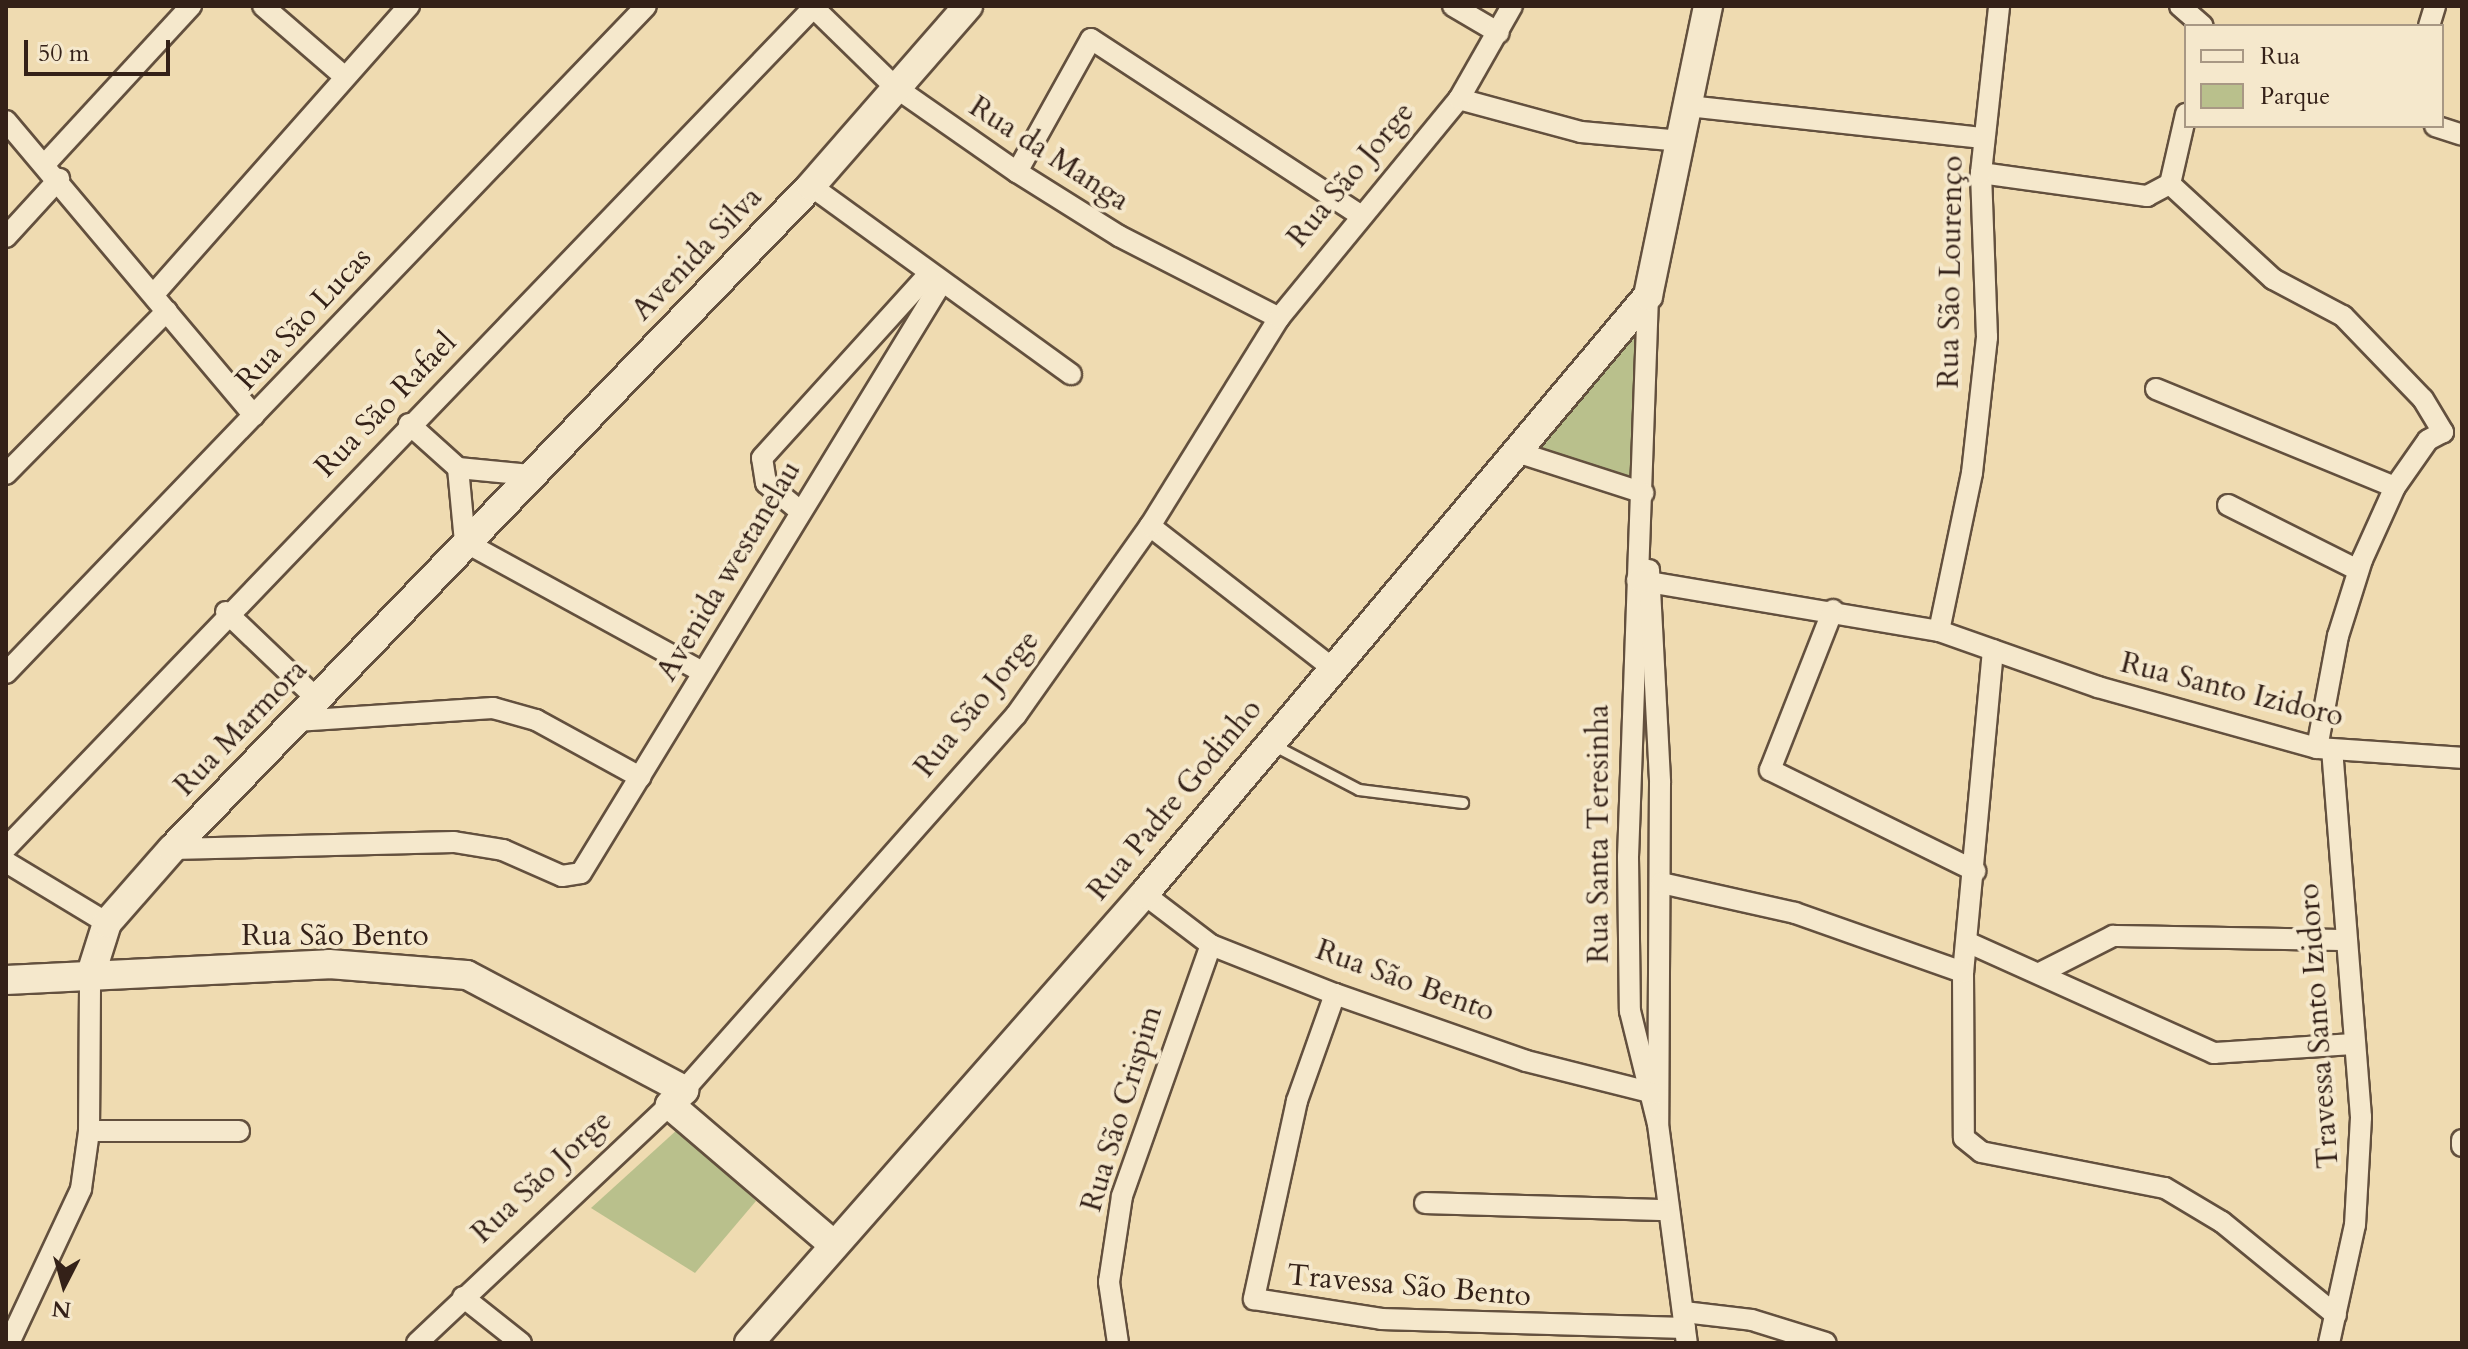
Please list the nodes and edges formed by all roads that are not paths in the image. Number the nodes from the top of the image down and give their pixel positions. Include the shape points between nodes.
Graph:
1 (191, 6) edge
2 (263, 6) edge
3 (409, 6) edge
4 (646, 6) edge
5 (968, 6) edge
6 (1453, 6) edge
7 (1512, 6) edge
8 (1708, 6) edge
9 (1999, 6) edge
10 (2180, 6) edge
11 (812, 7) edge
12 (2201, 24) edge
13 (1499, 33) junction
14 (345, 77) junction
15 (895, 87) junction
16 (1459, 99) junction
17 (1688, 106) junction
18 (6, 121) edge
19 (2184, 123) edge
20 (2441, 128) edge
21 (2462, 135) edge
22 (1983, 138) junction
23 (1682, 141) junction
24 (53, 171) junction
25 (1017, 172) junction
26 (1981, 173) junction
27 (2170, 184) junction
28 (811, 186) junction
29 (1361, 216) junction
30 (6, 237) edge
31 (933, 280) junction
32 (154, 294) junction
33 (1648, 296) junction
34 (167, 311) junction
35 (1279, 318) junction
36 (1071, 374) dead end
37 (2156, 389) dead end
38 (254, 415) junction
39 (409, 424) junction
40 (2453, 434) edge
41 (1517, 452) junction
42 (458, 468) junction
43 (6, 474) edge
44 (530, 475) junction
45 (2395, 487) junction
46 (1644, 493) junction
47 (2228, 505) dead end
48 (800, 511) junction
49 (1150, 526) junction
50 (465, 542) junction
51 (2358, 570) junction
52 (1644, 581) junction
53 (1833, 610) junction
54 (226, 612) junction
55 (1939, 631) junction
56 (1993, 650) junction
57 (1331, 667) junction
58 (701, 671) junction
59 (6, 673) edge
60 (317, 699) junction
61 (296, 721) junction
62 (1268, 742) junction
63 (2324, 749) junction
64 (2462, 758) edge
65 (640, 777) junction
66 (1463, 803) dead end
67 (6, 848) edge
68 (172, 849) junction
69 (6, 862) edge
70 (1975, 871) junction
71 (1661, 883) junction
72 (1144, 894) junction
73 (107, 923) junction
74 (2345, 940) junction
75 (1967, 942) junction
76 (1211, 945) junction
77 (1963, 972) junction
78 (2042, 972) junction
79 (90, 977) junction
80 (6, 980) edge
81 (1335, 994) junction
82 (2355, 1044) junction
83 (1653, 1093) junction
84 (677, 1098) junction
85 (89, 1131) junction
86 (239, 1131) dead end
87 (2462, 1140) edge
88 (2462, 1146) edge
89 (1425, 1203) dead end
90 (1667, 1210) junction
91 (833, 1244) junction
92 (463, 1297) junction
93 (2336, 1315) junction
94 (1685, 1328) edge
95 (9, 1343) edge
96 (417, 1343) edge
97 (521, 1343) edge
98 (749, 1343) edge
99 (1118, 1343) edge
100 (1826, 1343) edge
101 (2329, 1343) edge

1 - 24 street
2 - 14 street
3 - 14 street
4 - 38 street, Rua São Lucas
5 - 15 street, Avenida Silva
6 - 13 street
7 - 13 street, Rua São Jorge
8 - 17 street
9 - 22 street, Rua São Lourenço
10 - 12 street
11 - 15 street, Rua da Manga
11 - 39 street, Rua São Rafael
13 - 16 street, Rua São Jorge
14 - 32 street
15 - 25 street, Rua da Manga
15 - 28 street, Avenida Silva
16 - 23 street via 1581,132
16 - 29 street, Rua São Jorge
17 - 22 street
17 - 23 street
18 - 24 street
19 - 27 street
20 - 21 street
22 - 26 street, Rua São Lourenço
23 - 33 street
24 - 30 street
24 - 32 street
25 - 29 street via 1091,39
25 - 35 street, Rua da Manga via 1119,236
26 - 27 street via 2147,196
26 - 55 street, Rua São Lourenço via 1987,337 1972,473
27 - 40 street via 2273,279 2343,316
28 - 31 street
28 - 44 street, Avenida Silva
29 - 35 street, Rua São Jorge
31 - 36 street
31 - 48 street, Avenida westanelau
31 - 48 street via 762,458 766,483
32 - 34 street
33 - 41 street, Rua Padre Godinho
33 - 46 street, Rua Santa Teresinha
34 - 38 street
34 - 43 street
35 - 49 street, Rua São Jorge
37 - 45 street
38 - 59 street, Rua São Lucas
39 - 42 street
39 - 54 street, Rua São Rafael
40 - 45 street, Travessa Santo Izidoro via 2428,440
41 - 46 street
41 - 57 street, Rua Padre Godinho
42 - 44 street
42 - 50 street
44 - 50 street, Avenida Silva
45 - 51 street, Travessa Santo Izidoro
46 - 52 street, Rua Santa Teresinha
47 - 51 street
48 - 58 street, Avenida westanelau
49 - 57 street
49 - 84 street, Rua São Jorge via 1016,715
50 - 58 street
50 - 60 street, Rua Marmora
51 - 63 street, Travessa Santo Izidoro
52 - 53 street, Rua Santo Izidoro
52 - 71 street, Rua Santa Teresinha
52 - 83 street, Rua Santa Teresinha via 1628,731 1630,1011
53 - 55 street, Rua Santo Izidoro
53 - 70 street via 1770,770
54 - 60 street
54 - 67 street, Rua São Rafael
55 - 56 street, Rua Santo Izidoro
56 - 63 street, Rua Santo Izidoro
56 - 70 street
57 - 62 street, Rua Padre Godinho
58 - 65 street, Avenida westanelau
60 - 61 street, Rua Marmora
61 - 65 street via 493,708 536,720
61 - 68 street, Rua Marmora
62 - 66 lane via 1359,790
62 - 72 street, Rua Padre Godinho
63 - 64 street, Rua Santo Izidoro
63 - 74 street, Travessa Santo Izidoro
65 - 68 street, Avenida westanelau via 581,873 562,876 480,844
68 - 73 street, Rua Marmora
69 - 73 street
70 - 75 street
71 - 77 street via 1795,913
71 - 83 street, Rua Santa Teresinha
72 - 76 street, Rua São Bento
72 - 91 street, Rua Padre Godinho
73 - 79 street, Rua Marmora
74 - 78 street via 2113,936
74 - 82 street, Travessa Santo Izidoro
75 - 77 street
75 - 78 street
76 - 81 street, Rua São Bento
76 - 99 street, Rua São Crispim via 1122,1196 1109,1282
77 - 93 street via 1961,1126 1981,1152 2127,1178 2192,1200
78 - 82 street via 2214,1053
79 - 80 street, Rua São Bento
79 - 84 street, Rua São Bento via 329,964 437,968 515,995
79 - 85 street
81 - 83 street, Rua São Bento via 1526,1061
81 - 94 street, Travessa São Bento via 1297,1101 1254,1299 1381,1319
82 - 93 street, Travessa Santo Izidoro via 2360,1161
83 - 90 street, Rua Santa Teresinha
84 - 91 street, Rua São Bento
84 - 92 street, Rua São Jorge
85 - 86 street
85 - 95 street via 68,1225
87 - 88 street
89 - 90 street
90 - 94 street, Rua Santa Teresinha
91 - 98 street, Rua Padre Godinho
92 - 96 street, Rua São Jorge
92 - 97 street
93 - 101 street, Travessa Santo Izidoro
94 - 100 street via 1752,1320

